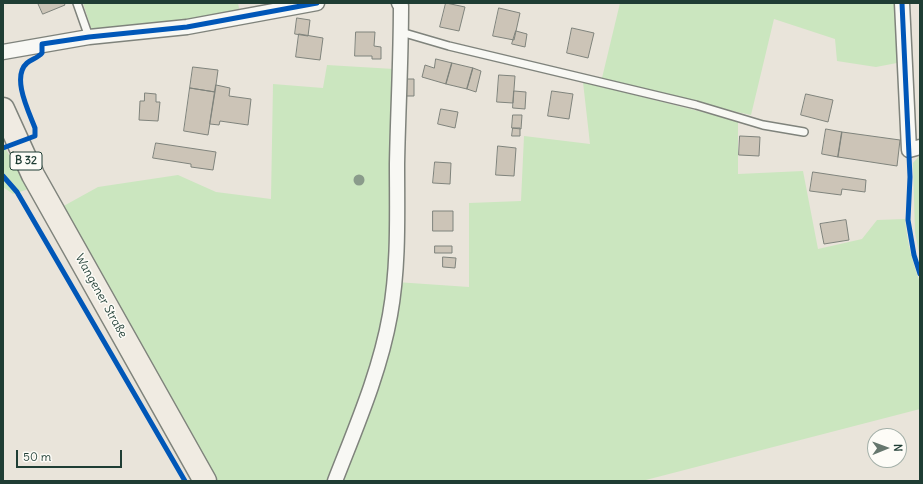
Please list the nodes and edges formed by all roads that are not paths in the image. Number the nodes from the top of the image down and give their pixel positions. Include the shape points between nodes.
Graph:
1 (77, 3) edge
2 (317, 3) edge
3 (399, 3) edge
4 (902, 3) edge
5 (401, 32) junction
6 (88, 37) junction
7 (3, 52) edge
8 (3, 109) edge
9 (804, 132) dead end
10 (920, 147) edge
11 (205, 481) edge
12 (335, 481) edge

1 - 6 lane
2 - 6 street via 187,27
3 - 5 street
4 - 10 street via 909,150
5 - 9 lane via 449,46 696,105 763,125
5 - 12 street via 396,263 390,314 379,365
6 - 7 street
8 - 11 main road, Wangener Straße / B 32 via 33,176

